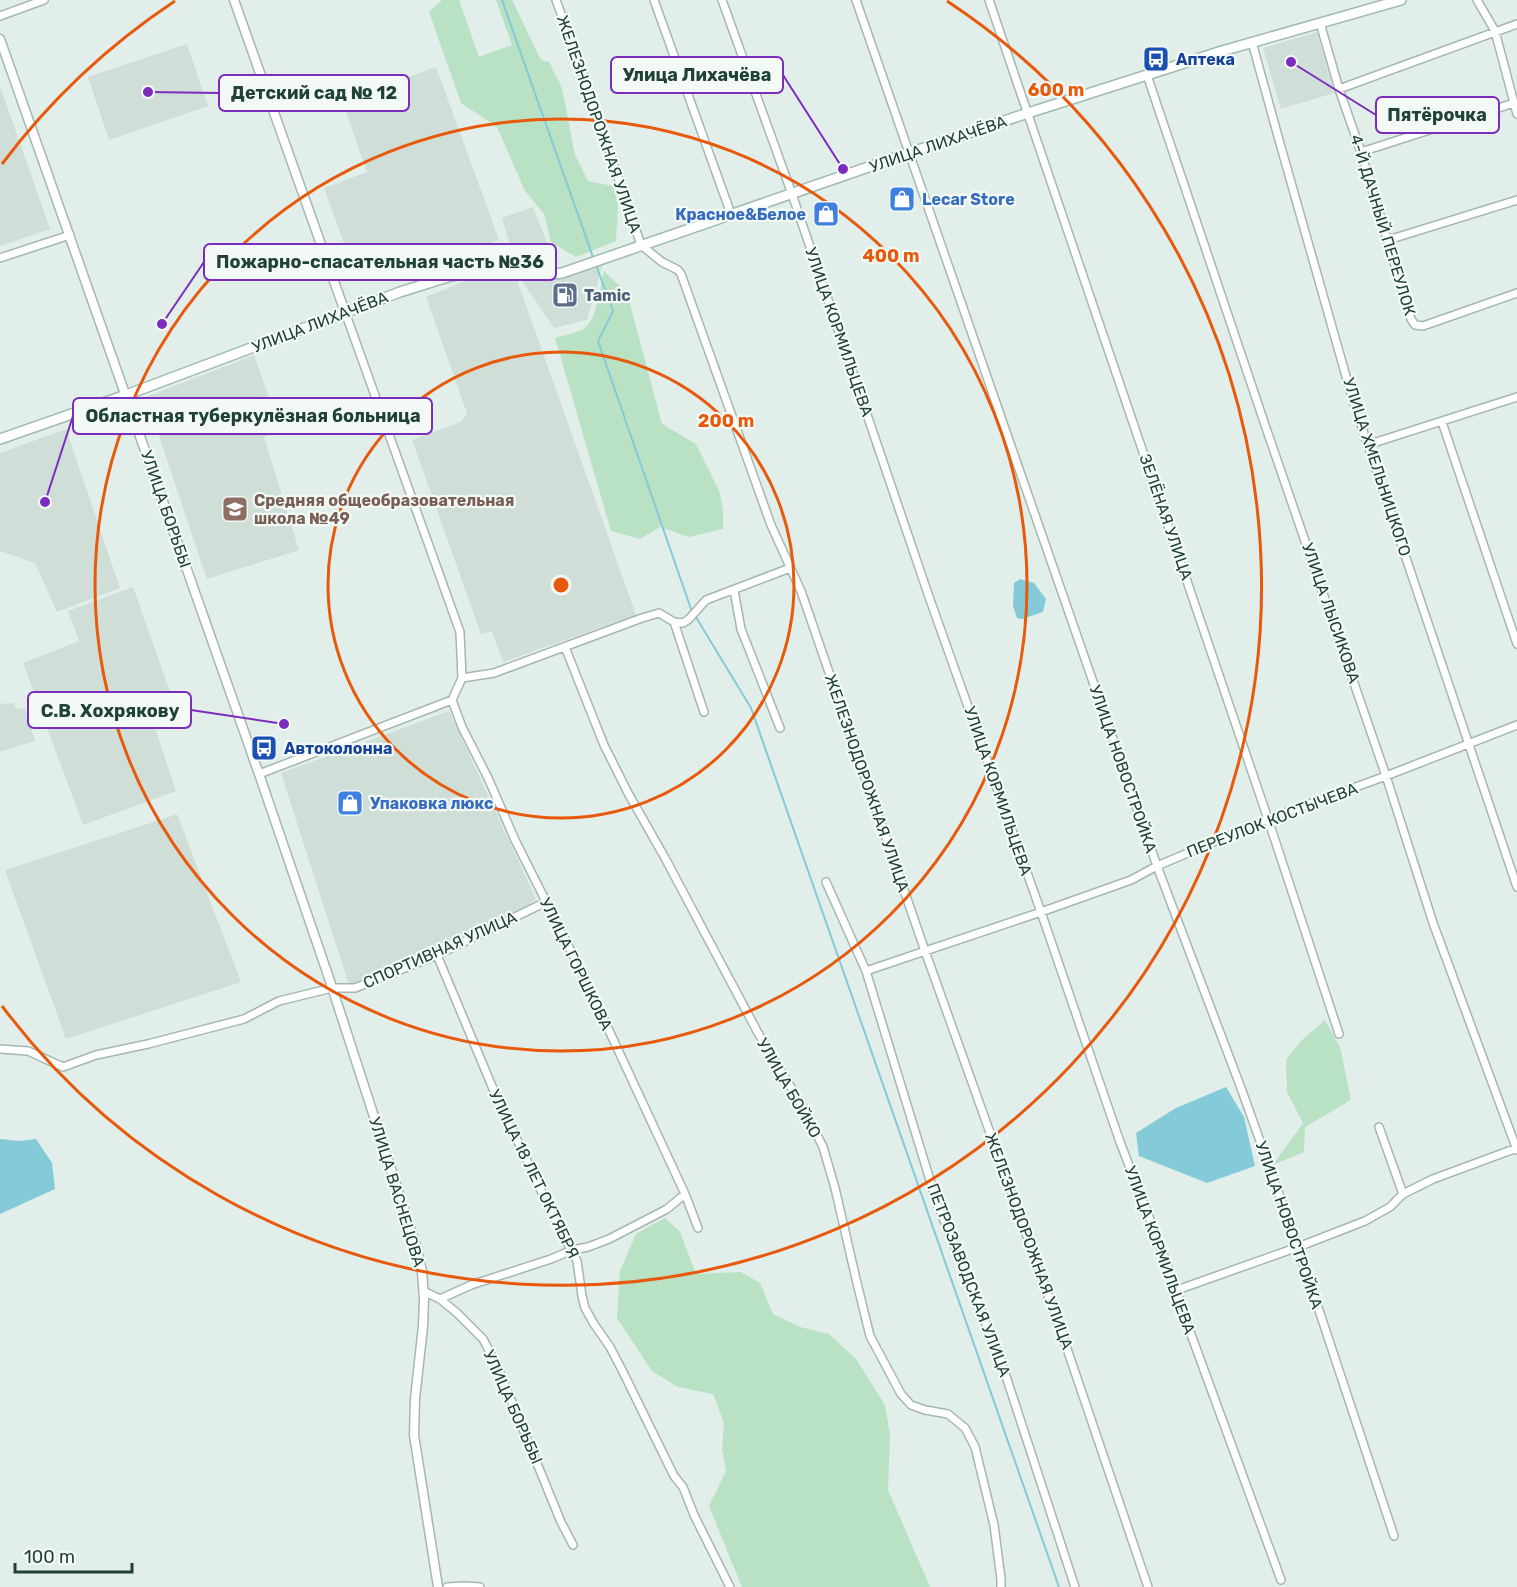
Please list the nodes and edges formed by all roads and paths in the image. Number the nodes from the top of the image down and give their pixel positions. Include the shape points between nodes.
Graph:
1 (44, 0) edge
2 (234, 0) edge
3 (556, 0) edge
4 (654, 0) edge
5 (722, 0) edge
6 (856, 0) edge
7 (989, 0) edge
8 (1401, 0) edge
9 (1477, 0) edge
10 (0, 16) edge
11 (1320, 22) junction
12 (1517, 24) edge
13 (1495, 32) junction
14 (0, 39) edge
15 (1252, 42) junction
16 (1147, 75) junction
17 (1339, 89) junction
18 (1514, 103) junction
19 (1028, 114) junction
20 (1517, 114) edge
21 (1361, 152) junction
22 (909, 153) junction
23 (792, 194) junction
24 (1517, 200) edge
25 (731, 214) junction
26 (70, 235) junction
27 (1388, 240) junction
28 (641, 245) junction
29 (0, 258) edge
30 (1517, 293) edge
31 (345, 312) junction
32 (126, 395) junction
33 (1517, 397) edge
34 (1442, 422) junction
35 (0, 439) edge
36 (1367, 445) junction
37 (790, 568) junction
38 (734, 590) junction
39 (674, 622) junction
40 (1517, 644) edge
41 (565, 647) junction
42 (462, 678) junction
43 (452, 700) junction
44 (704, 712) dead end
45 (1517, 725) edge
46 (780, 728) dead end
47 (1469, 744) junction
48 (259, 774) junction
49 (1386, 776) junction
50 (1268, 819) junction
51 (1157, 866) junction
52 (826, 882) dead end
53 (1517, 887) edge
54 (546, 902) junction
55 (1041, 912) junction
56 (925, 951) junction
57 (437, 955) junction
58 (866, 971) junction
59 (331, 985) junction
60 (1339, 1034) dead end
61 (0, 1049) edge
62 (1379, 1126) dead end
63 (1517, 1149) edge
64 (685, 1194) junction
65 (1403, 1194) junction
66 (698, 1228) dead end
67 (1298, 1247) junction
68 (572, 1250) junction
69 (1177, 1290) junction
70 (423, 1292) junction
71 (440, 1299) junction
72 (1394, 1536) dead end
73 (573, 1545) dead end
74 (1281, 1580) dead end
75 (438, 1587) edge
76 (447, 1587) edge
77 (480, 1587) edge
78 (730, 1587) edge
79 (1001, 1587) edge
80 (1076, 1587) edge
81 (1148, 1587) edge

1 - 10 street
2 - 31 street
3 - 28 street, ЖЕЛЕЗНОДОРОЖНАЯ УЛИЦА
4 - 25 street
5 - 23 street, УЛИЦА КОРМИЛЬЦЕВА
6 - 22 street, УЛИЦА НОВОСТРОЙКА
7 - 19 street, ЗЕЛЁНАЯ УЛИЦА
8 - 11 main road, УЛИЦА ЛИХАЧЁВА
9 - 13 street
11 - 15 main road, УЛИЦА ЛИХАЧЁВА
11 - 17 street, 4-Й ДАЧНЫЙ ПЕРЕУЛОК
12 - 13 street
13 - 17 street
13 - 18 street
14 - 26 street, УЛИЦА БОРЬБЫ
15 - 16 main road, УЛИЦА ЛИХАЧЁВА
15 - 36 street, УЛИЦА ХМЕЛЬНИЦКОГО
16 - 19 main road, УЛИЦА ЛИХАЧЁВА
16 - 49 street, УЛИЦА ЛЫСИКОВА
17 - 21 street, 4-Й ДАЧНЫЙ ПЕРЕУЛОК
18 - 20 street
18 - 21 street
19 - 22 main road, УЛИЦА ЛИХАЧЁВА
19 - 50 street, ЗЕЛЁНАЯ УЛИЦА
21 - 27 street, 4-Й ДАЧНЫЙ ПЕРЕУЛОК
22 - 23 main road, УЛИЦА ЛИХАЧЁВА
22 - 51 street, УЛИЦА НОВОСТРОЙКА
23 - 25 main road, УЛИЦА ЛИХАЧЁВА
23 - 55 street, УЛИЦА КОРМИЛЬЦЕВА
24 - 27 street
25 - 28 main road, УЛИЦА ЛИХАЧЁВА
26 - 29 street
26 - 32 street, УЛИЦА БОРЬБЫ
27 - 30 street, 4-Й ДАЧНЫЙ ПЕРЕУЛОК via 1415,325 1423,326
28 - 31 main road, УЛИЦА ЛИХАЧЁВА via 562,273 486,270 451,276
28 - 37 street, ЖЕЛЕЗНОДОРОЖНАЯ УЛИЦА via 681,274
31 - 32 main road, УЛИЦА ЛИХАЧЁВА
31 - 42 street via 460,632
32 - 35 main road, УЛИЦА ЛИХАЧЁВА
32 - 48 street, УЛИЦА БОРЬБЫ
33 - 34 street
34 - 36 street
34 - 40 street
36 - 47 street, УЛИЦА ХМЕЛЬНИЦКОГО
37 - 38 street
37 - 56 street, ЖЕЛЕЗНОДОРОЖНАЯ УЛИЦА
38 - 39 street via 706,600 689,620
38 - 46 street via 741,629
39 - 41 street via 659,613
39 - 44 street
41 - 42 street via 494,674
41 - 79 street, УЛИЦА БОЙКО via 604,745 628,793 822,1147 870,1336 911,1406 948,1414 965,1428 975,1447 994,1525
42 - 43 street
43 - 48 street
43 - 54 street, УЛИЦА ГОРШКОВА
45 - 47 street, ПЕРЕУЛОК КОСТЫЧЕВА
47 - 49 street, ПЕРЕУЛОК КОСТЫЧЕВА
47 - 53 street, УЛИЦА ХМЕЛЬНИЦКОГО
48 - 59 street, УЛИЦА БОРЬБЫ
49 - 50 street, ПЕРЕУЛОК КОСТЫЧЕВА
49 - 63 street, УЛИЦА ЛЫСИКОВА via 1433,923
50 - 51 street, ПЕРЕУЛОК КОСТЫЧЕВА
50 - 60 street, ЗЕЛЁНАЯ УЛИЦА
51 - 55 street, ПЕРЕУЛОК КОСТЫЧЕВА via 1131,880
51 - 67 street, УЛИЦА НОВОСТРОЙКА
52 - 58 street, ПЕТРОЗАВОДСКАЯ УЛИЦА
54 - 57 street, СПОРТИВНАЯ УЛИЦА
54 - 64 street, УЛИЦА ГОРШКОВА
55 - 56 street, ПЕРЕУЛОК КОСТЫЧЕВА
55 - 69 street, УЛИЦА КОРМИЛЬЦЕВА via 1120,1142
56 - 58 street, ПЕРЕУЛОК КОСТЫЧЕВА
56 - 81 street, ЖЕЛЕЗНОДОРОЖНАЯ УЛИЦА
57 - 59 street, СПОРТИВНАЯ УЛИЦА via 355,988
57 - 68 street, УЛИЦА 18 ЛЕТ ОКТЯБРЯ via 499,1103
58 - 80 street, ПЕТРОЗАВОДСКАЯ УЛИЦА via 937,1203 1000,1358
59 - 61 street, СПОРТИВНАЯ УЛИЦА via 279,1001 244,1019 96,1055 63,1067 28,1051
59 - 70 street, УЛИЦА ВАСНЕЦОВА via 416,1246
62 - 65 street
63 - 65 street
64 - 66 street, УЛИЦА ГОРШКОВА
64 - 68 street via 667,1209 609,1239
65 - 67 street via 1390,1207 1365,1221
67 - 69 street
67 - 72 street, УЛИЦА НОВОСТРОЙКА
68 - 71 street
68 - 78 street, УЛИЦА 18 ЛЕТ ОКТЯБРЯ via 585,1308 610,1347 683,1487
69 - 74 street, УЛИЦА КОРМИЛЬЦЕВА
70 - 71 street, УЛИЦА БОРЬБЫ
70 - 75 street, УЛИЦА ВАСНЕЦОВА via 414,1434
71 - 73 street, УЛИЦА БОРЬБЫ via 483,1339
76 - 77 street

